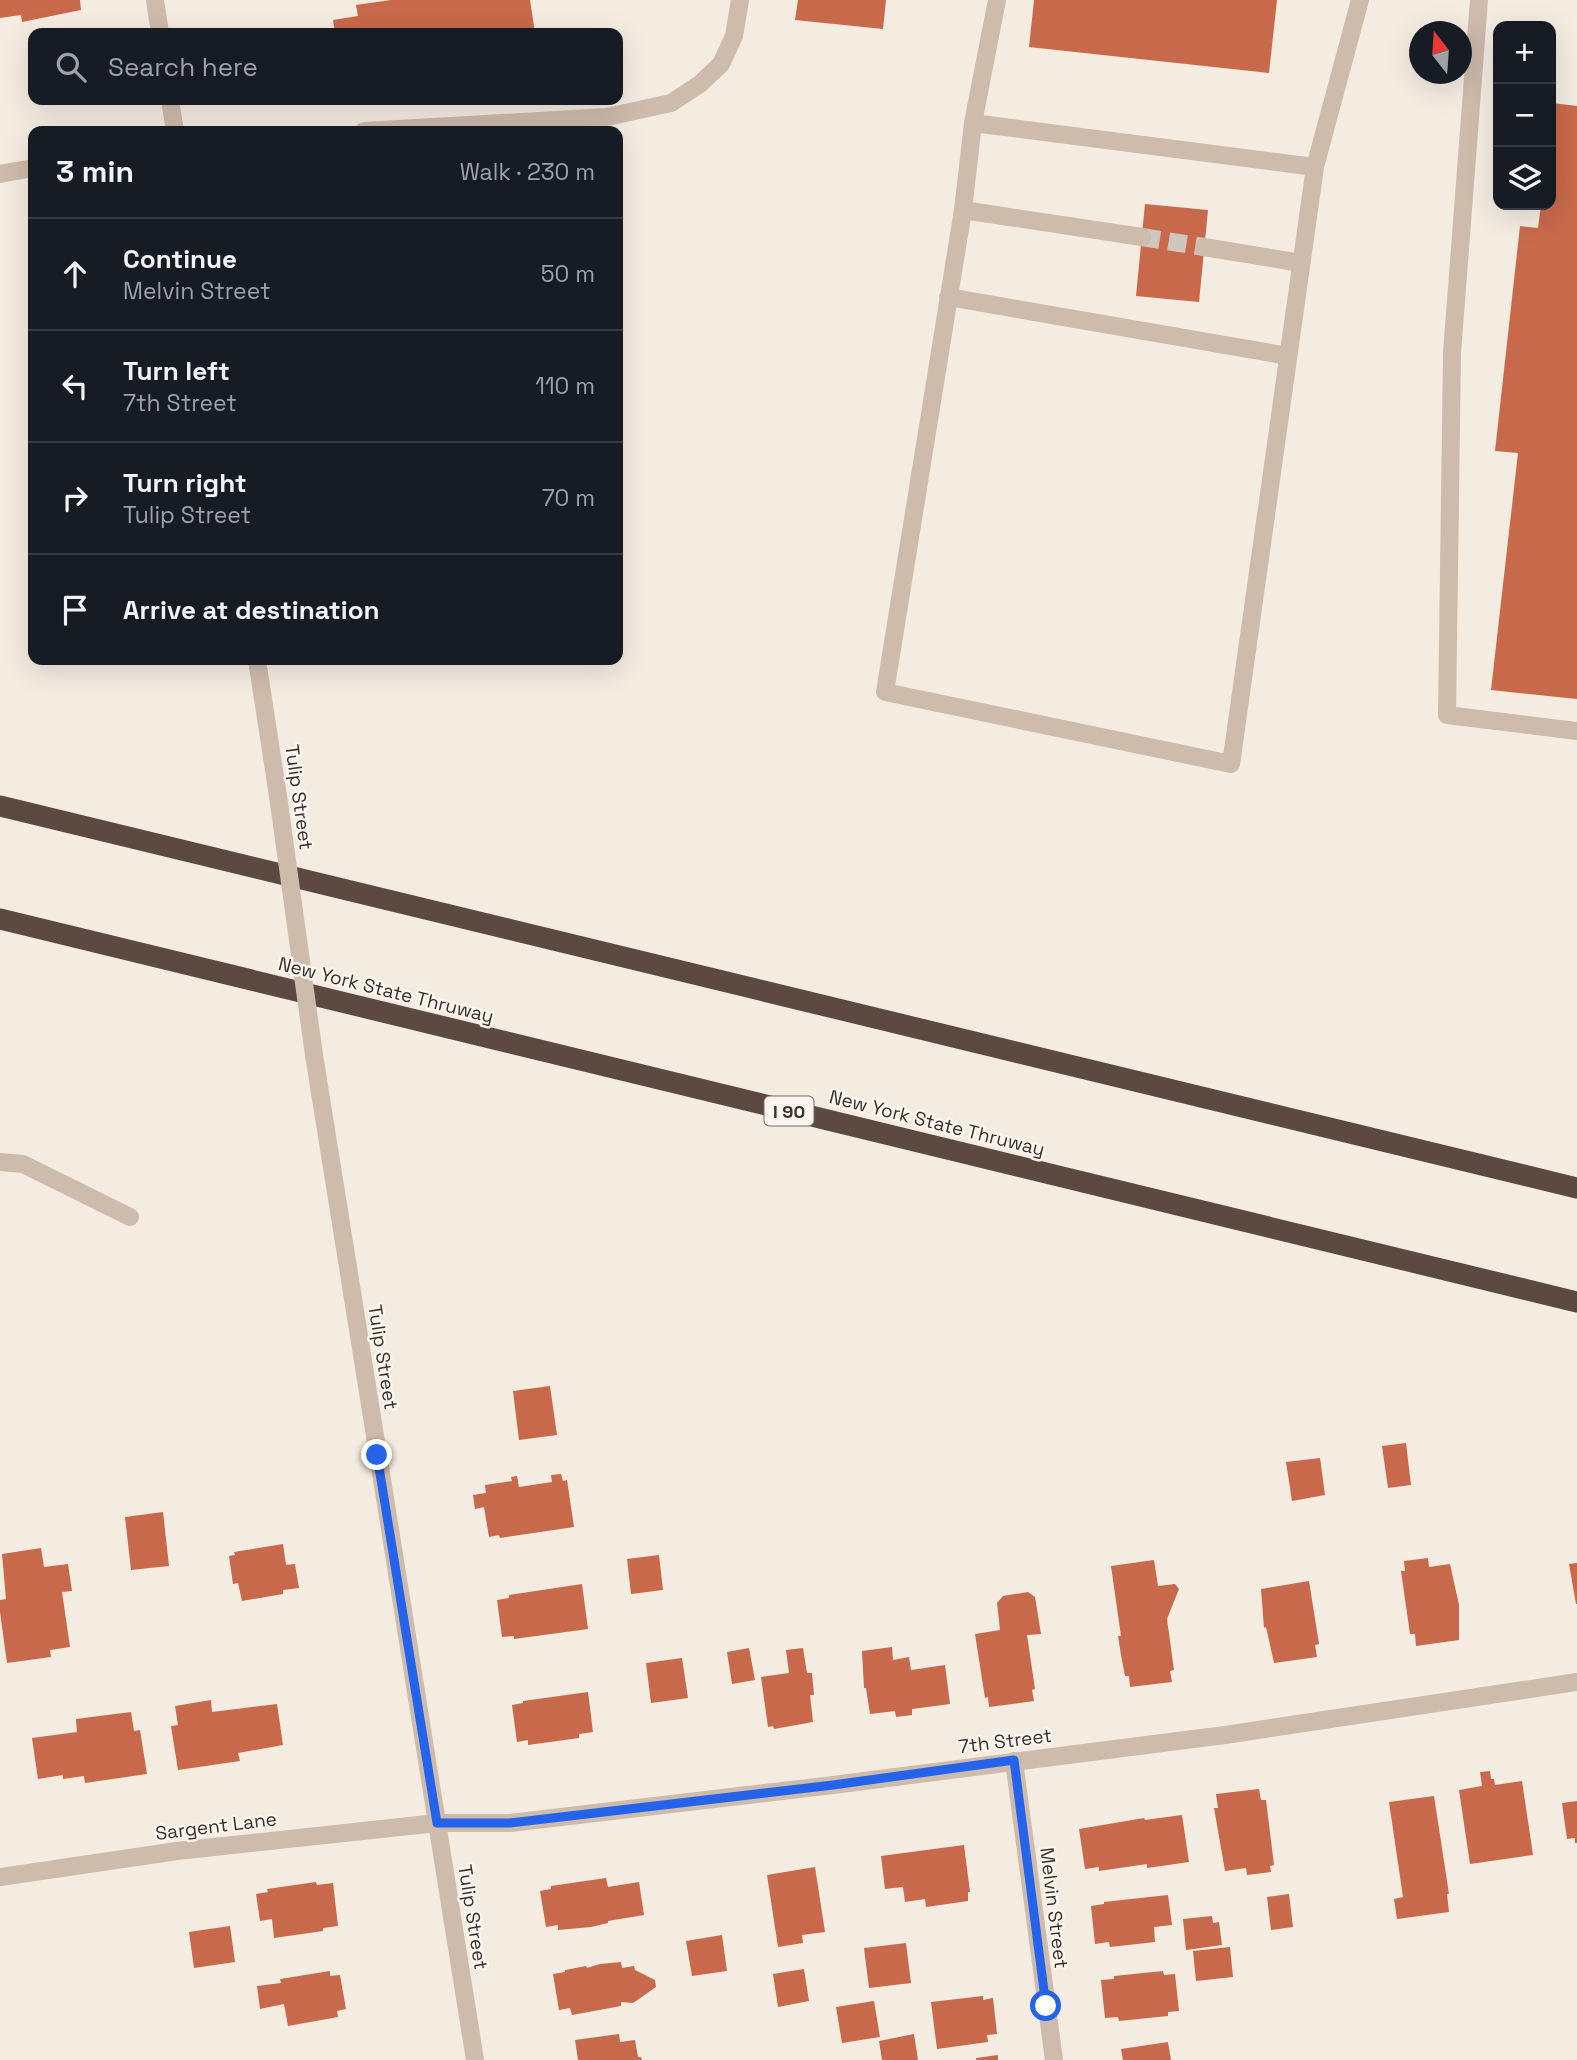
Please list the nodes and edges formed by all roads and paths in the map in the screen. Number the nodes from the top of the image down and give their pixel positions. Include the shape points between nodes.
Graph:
1 (155, 0) edge
2 (740, 0) edge
3 (997, 0) edge
4 (1360, 0) edge
5 (1479, 0) edge
6 (159, 28) edge
7 (171, 105) edge
8 (973, 123) junction
9 (174, 126) edge
10 (451, 126) edge
11 (1315, 167) junction
12 (28, 169) edge
13 (0, 174) edge
14 (963, 210) junction
15 (1142, 237) tunnel mouth
16 (1204, 247) tunnel mouth
17 (1301, 263) junction
18 (947, 297) junction
19 (1289, 356) junction
20 (258, 665) edge
21 (1577, 731) edge
22 (0, 806) edge
23 (0, 919) edge
24 (0, 1163) edge
25 (1577, 1188) edge
26 (130, 1217) dead end
27 (1577, 1302) edge
28 (1577, 1682) edge
29 (1014, 1760) junction
30 (437, 1823) junction
31 (0, 1877) edge
32 (475, 2060) edge
33 (1054, 2060) edge

1 - 6 street
2 - 10 street via 734,36 720,64 671,103 607,117
3 - 8 street
4 - 11 street
5 - 21 street via 1452,353 1447,715
7 - 9 street
8 - 11 street
8 - 14 street
11 - 17 street
12 - 13 street
14 - 15 street
14 - 18 street
16 - 17 street
17 - 19 street
18 - 19 street
18 - 19 street via 886,692 1231,764
20 - 30 street, Tulip Street, bridge via 314,1055
22 - 25 highway
23 - 27 highway, New York State Thruway / I 90
24 - 26 street via 23,1164
28 - 29 street, 7th Street via 1225,1735
29 - 30 street, 7th Street via 510,1823
29 - 33 street, Melvin Street
30 - 31 street, Sargent Lane via 177,1851
30 - 32 street, Tulip Street

